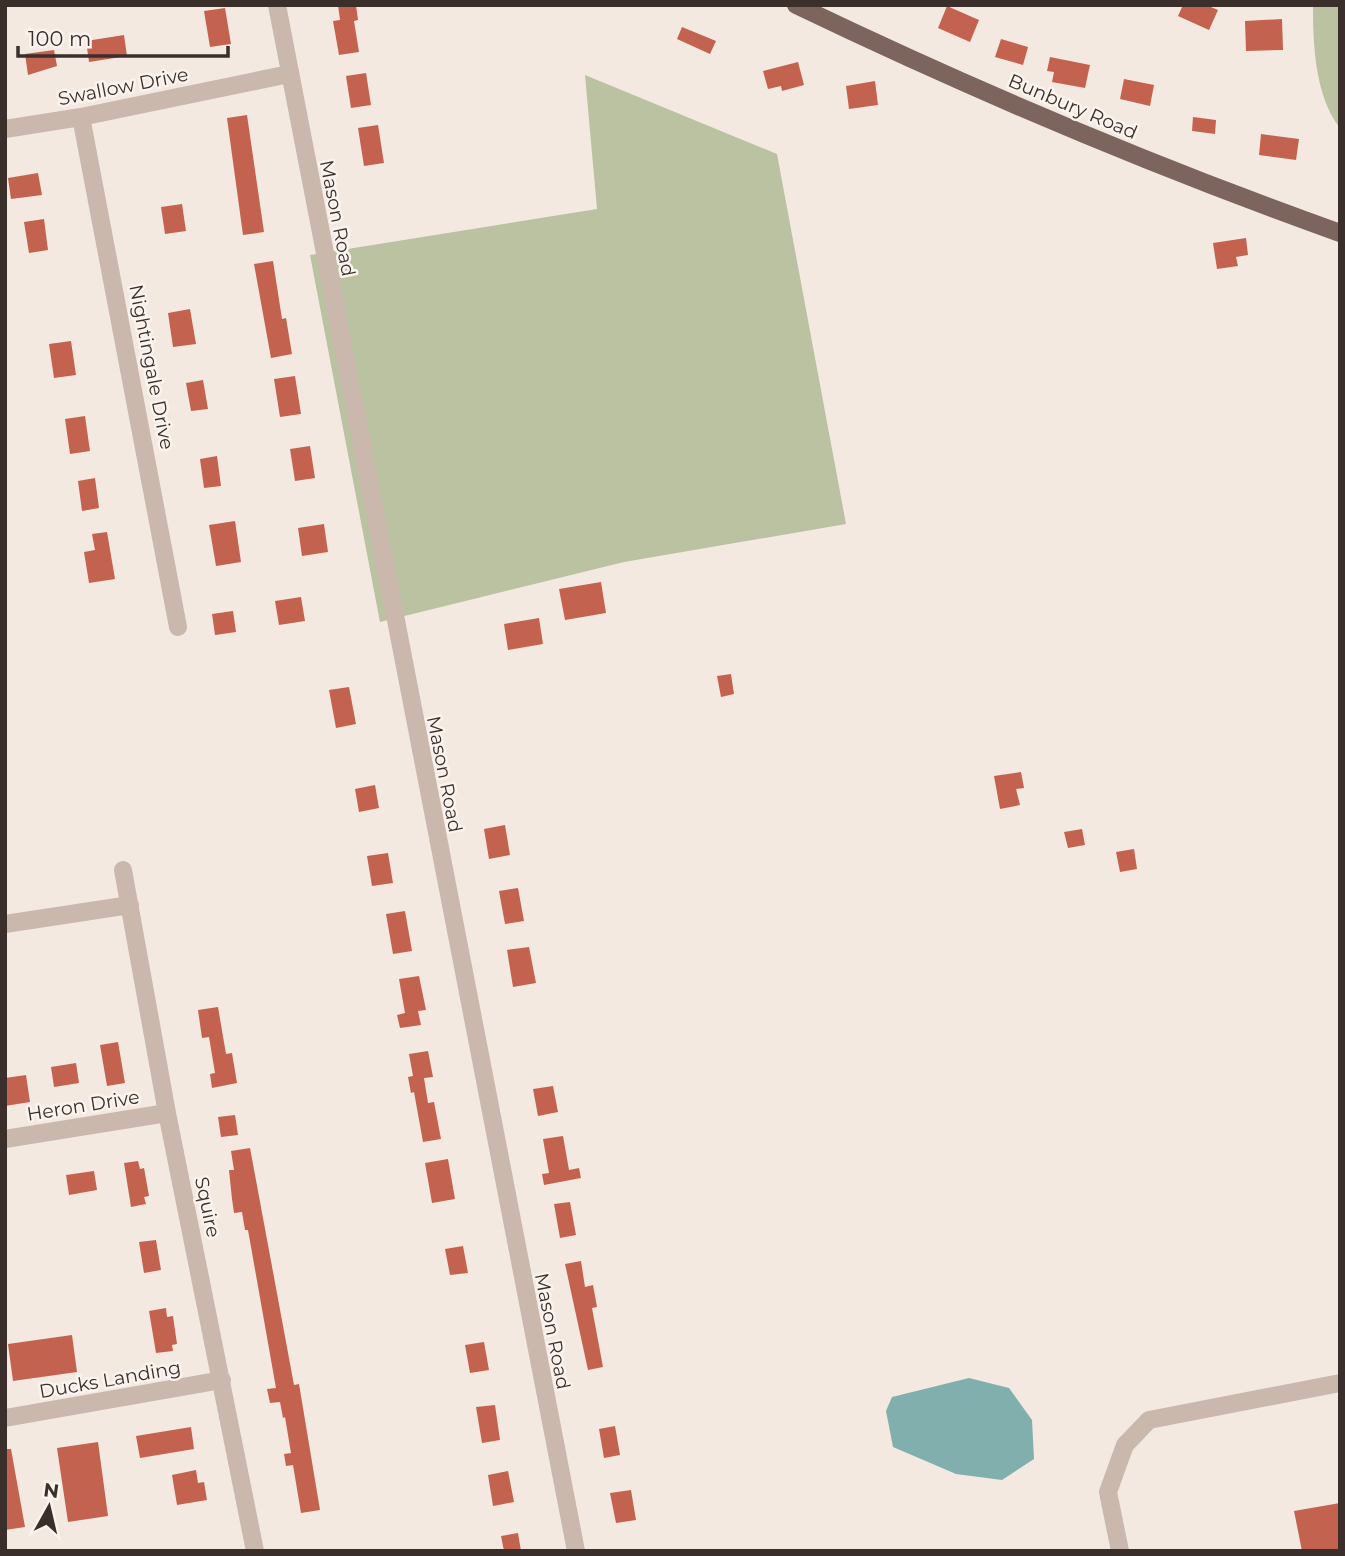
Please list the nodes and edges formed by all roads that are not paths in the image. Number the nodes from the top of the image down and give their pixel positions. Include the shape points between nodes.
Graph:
1 (277, 5) edge
2 (796, 5) edge
3 (289, 74) junction
4 (81, 117) junction
5 (5, 129) edge
6 (1340, 233) edge
7 (178, 627) dead end
8 (123, 870) dead end
9 (130, 905) junction
10 (5, 925) edge
11 (167, 1113) junction
12 (5, 1139) edge
13 (222, 1380) junction
14 (1340, 1383) edge
15 (5, 1418) edge
16 (255, 1551) edge
17 (576, 1551) edge
18 (1120, 1551) edge

1 - 3 street, Mason Road
2 - 6 main road, Bunbury Road via 974,87
3 - 4 street, Swallow Drive
3 - 17 street, Mason Road
4 - 5 street, Swallow Drive
4 - 7 street, Nightingale Drive
8 - 9 street, Squire
9 - 10 street
9 - 11 street, Squire
11 - 12 street, Heron Drive
11 - 13 street, Squire
13 - 15 street, Ducks Landing
13 - 16 street, Squire
14 - 18 street via 1149,1420 1125,1445 1108,1492

